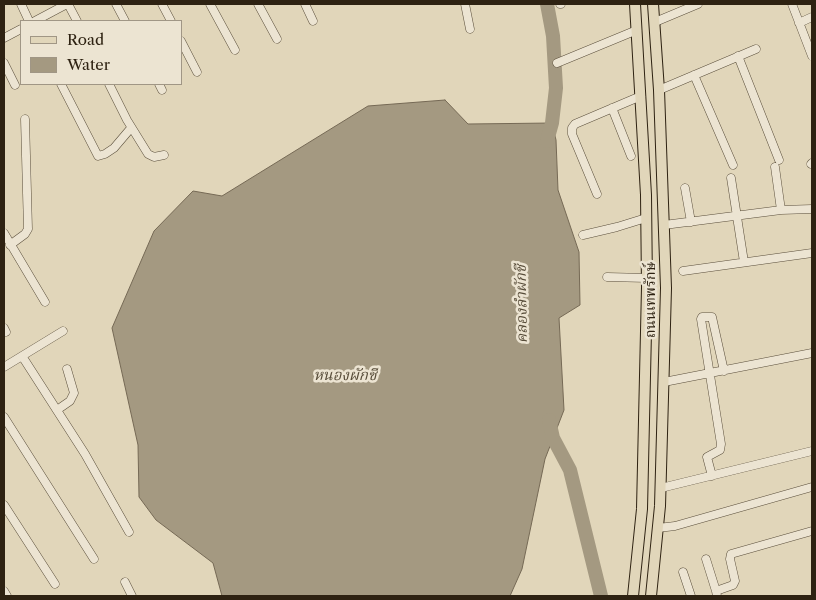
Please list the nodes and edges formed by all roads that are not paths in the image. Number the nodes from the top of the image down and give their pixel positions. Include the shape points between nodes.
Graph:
1 (21, 4) edge
2 (67, 4) edge
3 (116, 4) edge
4 (162, 4) edge
5 (210, 4) edge
6 (258, 4) edge
7 (304, 4) edge
8 (465, 4) edge
9 (635, 4) edge
10 (654, 4) edge
11 (698, 4) edge
12 (792, 4) edge
13 (812, 17) edge
14 (29, 20) edge
15 (37, 20) edge
16 (76, 20) edge
17 (124, 20) edge
18 (170, 20) edge
19 (314, 21) dead end
20 (655, 22) junction
21 (799, 23) junction
22 (470, 29) dead end
23 (20, 30) edge
24 (637, 30) junction
25 (4, 38) edge
26 (277, 39) dead end
27 (182, 43) edge
28 (756, 48) dead end
29 (235, 50) dead end
30 (738, 56) junction
31 (812, 56) edge
32 (4, 63) edge
33 (557, 63) dead end
34 (197, 72) dead end
35 (694, 75) junction
36 (15, 85) dead end
37 (62, 85) edge
38 (110, 85) edge
39 (659, 90) junction
40 (641, 96) junction
41 (612, 108) junction
42 (25, 118) dead end
43 (131, 128) junction
44 (164, 155) dead end
45 (631, 156) dead end
46 (733, 165) dead end
47 (731, 178) dead end
48 (685, 188) dead end
49 (597, 194) dead end
50 (812, 209) edge
51 (781, 210) junction
52 (736, 216) junction
53 (646, 218) junction
54 (691, 222) junction
55 (664, 225) junction
56 (4, 232) edge
57 (583, 234) dead end
58 (10, 244) junction
59 (812, 253) edge
60 (744, 262) junction
61 (647, 265) junction
62 (665, 272) junction
63 (683, 272) dead end
64 (607, 276) dead end
65 (647, 278) junction
66 (666, 296) junction
67 (647, 299) junction
68 (45, 302) dead end
69 (63, 331) dead end
70 (812, 353) edge
71 (22, 356) junction
72 (4, 367) edge
73 (67, 369) dead end
74 (724, 371) junction
75 (710, 374) junction
76 (664, 382) junction
77 (57, 410) junction
78 (4, 417) edge
79 (812, 451) edge
80 (712, 476) junction
81 (812, 486) edge
82 (661, 488) junction
83 (4, 505) edge
84 (658, 528) junction
85 (812, 531) edge
86 (129, 532) dead end
87 (94, 559) dead end
88 (706, 559) dead end
89 (683, 572) dead end
90 (125, 582) dead end
91 (54, 584) dead end
92 (4, 591) edge
93 (717, 593) edge
94 (7, 596) edge
95 (132, 596) edge
96 (633, 596) edge
97 (651, 596) edge
98 (691, 596) edge

1 - 14 street
2 - 15 street
2 - 16 street
3 - 17 street
4 - 18 street
5 - 29 street
6 - 26 street
7 - 19 street
8 - 22 street
9 - 24 main road, ถนนเทพรักษ์
10 - 20 main road, ถนนเทพรักษ์
11 - 20 street
12 - 21 street
13 - 21 street
20 - 39 main road, ถนนเทพรักษ์
21 - 31 street
23 - 25 street
24 - 33 street
24 - 40 main road, ถนนเทพรักษ์
27 - 34 street
28 - 30 street
30 - 35 street
30 - 51 street via 777,163
32 - 36 street
35 - 39 street
35 - 46 street
37 - 43 street via 98,156 114,148
38 - 43 street
39 - 55 main road, ถนนเทพรักษ์
40 - 41 street
40 - 53 main road, ถนนเทพรักษ์
41 - 45 street
41 - 49 street via 572,128
42 - 58 street via 28,229
43 - 44 street via 148,154 154,157
47 - 52 street
48 - 54 street
50 - 51 street
51 - 52 street
52 - 54 street
52 - 60 street
53 - 57 street
53 - 61 main road, ถนนเทพรักษ์
54 - 55 street
55 - 62 main road, ถนนเทพรักษ์
56 - 58 street
58 - 68 street
59 - 60 street
60 - 63 street
61 - 62 main road via 655,276
61 - 65 main road, ถนนเทพรักษ์
62 - 66 main road, ถนนเทพรักษ์
64 - 65 street
65 - 67 main road, ถนนเทพรักษ์
66 - 67 main road via 659,290 650,293
66 - 76 main road, ถนนเทพรักษ์
67 - 96 main road, ถนนเทพรักษ์ via 642,509
69 - 71 street
70 - 74 street
71 - 72 street
71 - 77 street
73 - 77 street via 74,393 70,401
74 - 75 street
74 - 75 street via 712,317 702,317
75 - 76 street
75 - 80 street via 721,444 720,450 707,457
76 - 82 main road, ถนนเทพรักษ์
77 - 86 street via 98,474
78 - 87 street
79 - 80 street
80 - 82 street
81 - 84 street via 675,526
82 - 84 main road, ถนนเทพรักษ์
83 - 91 street
84 - 97 main road, ถนนเทพรักษ์
85 - 93 street via 732,554 730,559 735,581
88 - 93 street
89 - 98 street
90 - 95 street
92 - 94 street

